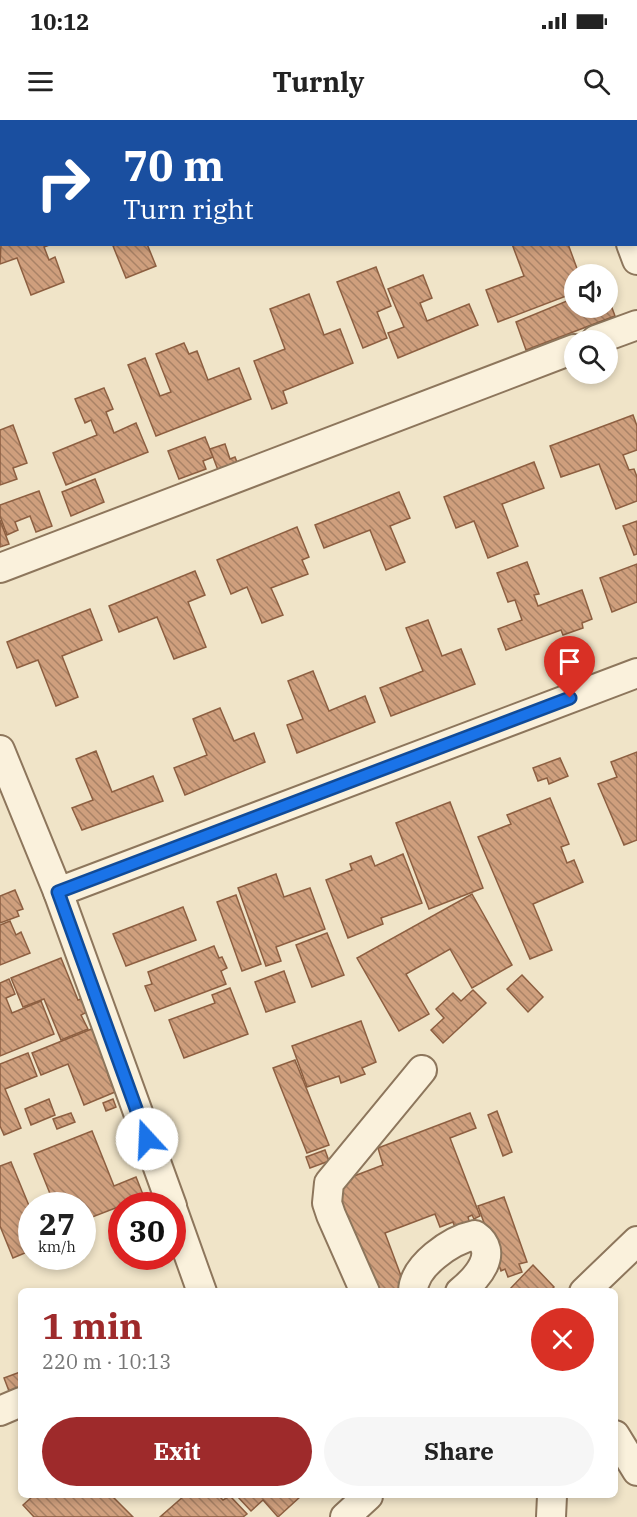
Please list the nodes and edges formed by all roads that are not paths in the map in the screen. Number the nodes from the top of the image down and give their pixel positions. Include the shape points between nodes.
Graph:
1 (637, 325) edge
2 (618, 332) edge
3 (564, 353) edge
4 (0, 568) edge
5 (637, 673) edge
6 (0, 750) edge
7 (58, 892) junction
8 (422, 1070) dead end
9 (167, 1192) edge
10 (637, 1241) edge
11 (186, 1247) edge
12 (201, 1288) edge
13 (363, 1288) edge
14 (414, 1288) edge
15 (464, 1288) edge
16 (588, 1288) edge
17 (18, 1403) edge
18 (0, 1411) edge
19 (618, 1440) edge
20 (637, 1471) edge
21 (366, 1498) edge
22 (552, 1498) edge
23 (345, 1517) edge
24 (552, 1517) edge

1 - 2 street
3 - 4 street
5 - 7 street
6 - 7 street
7 - 9 street
8 - 13 street via 329,1183 327,1203
10 - 16 street
11 - 12 street
14 - 15 street via 423,1265 475,1235 485,1249 486,1260 481,1273
17 - 18 street
19 - 20 street
21 - 23 street
22 - 24 street

